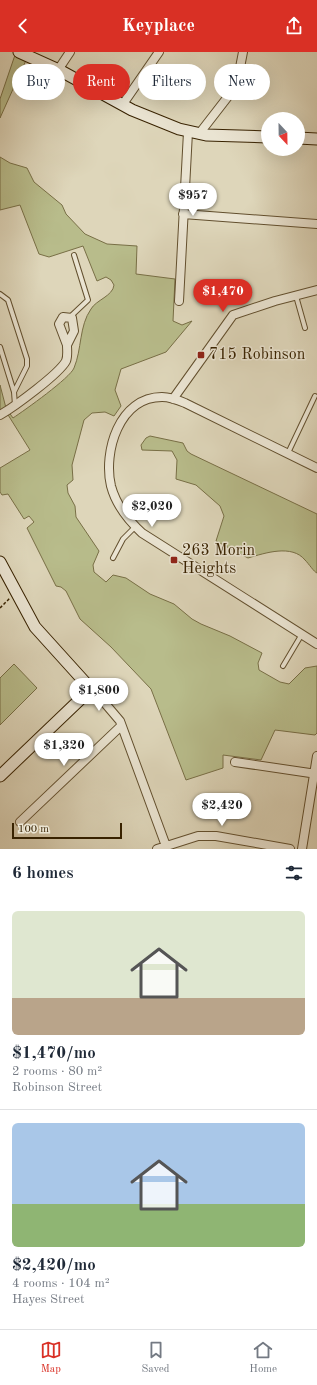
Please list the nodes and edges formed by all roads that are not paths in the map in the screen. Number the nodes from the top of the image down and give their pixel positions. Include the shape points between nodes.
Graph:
1 (19, 52) edge
2 (70, 52) edge
3 (159, 52) edge
4 (243, 52) edge
5 (45, 64) edge
6 (62, 64) edge
7 (65, 74) edge
8 (123, 104) junction
9 (188, 132) junction
10 (199, 134) junction
11 (261, 137) edge
12 (305, 138) edge
13 (317, 139) edge
14 (183, 214) junction
15 (317, 224) edge
16 (74, 255) dead end
17 (317, 290) edge
18 (0, 294) edge
19 (296, 295) junction
20 (179, 301) dead end
21 (70, 317) junction
22 (305, 328) dead end
23 (67, 345) junction
24 (0, 347) edge
25 (14, 392) junction
26 (315, 396) dead end
27 (173, 399) junction
28 (15, 405) junction
29 (0, 415) edge
30 (288, 454) junction
31 (317, 468) edge
32 (135, 527) junction
33 (113, 558) dead end
34 (0, 562) edge
35 (302, 633) junction
36 (317, 644) edge
37 (282, 666) dead end
38 (91, 689) junction
39 (121, 726) junction
40 (317, 756) edge
41 (235, 762) dead end
42 (316, 773) edge
43 (0, 776) edge
44 (20, 822) dead end
45 (166, 846) junction
46 (157, 849) edge
47 (290, 849) edge
48 (302, 849) edge

1 - 5 street
2 - 6 street
3 - 8 street
4 - 10 street via 237,83
7 - 8 street
8 - 9 street
9 - 10 street
9 - 14 street
10 - 11 street
12 - 13 street
14 - 15 street
14 - 20 street
16 - 21 lane via 88,300
17 - 19 street
18 - 25 lane via 8,300 27,358 27,366
19 - 22 lane
19 - 27 street via 233,315
21 - 23 street via 74,331
21 - 23 street via 63,317 59,324
23 - 28 street via 67,358 62,366
24 - 25 lane
25 - 28 lane
26 - 30 lane
27 - 30 street
27 - 32 street via 156,397 133,408 123,418 111,446 109,469 113,493 122,511
28 - 29 street
30 - 31 street
32 - 33 lane via 123,539
32 - 35 street
34 - 38 street via 35,627
35 - 36 street
35 - 37 lane
38 - 39 street via 103,700
38 - 43 street
39 - 44 street
39 - 45 street
40 - 42 street
41 - 42 street
42 - 48 street
45 - 46 street
45 - 47 street via 198,836 216,836

